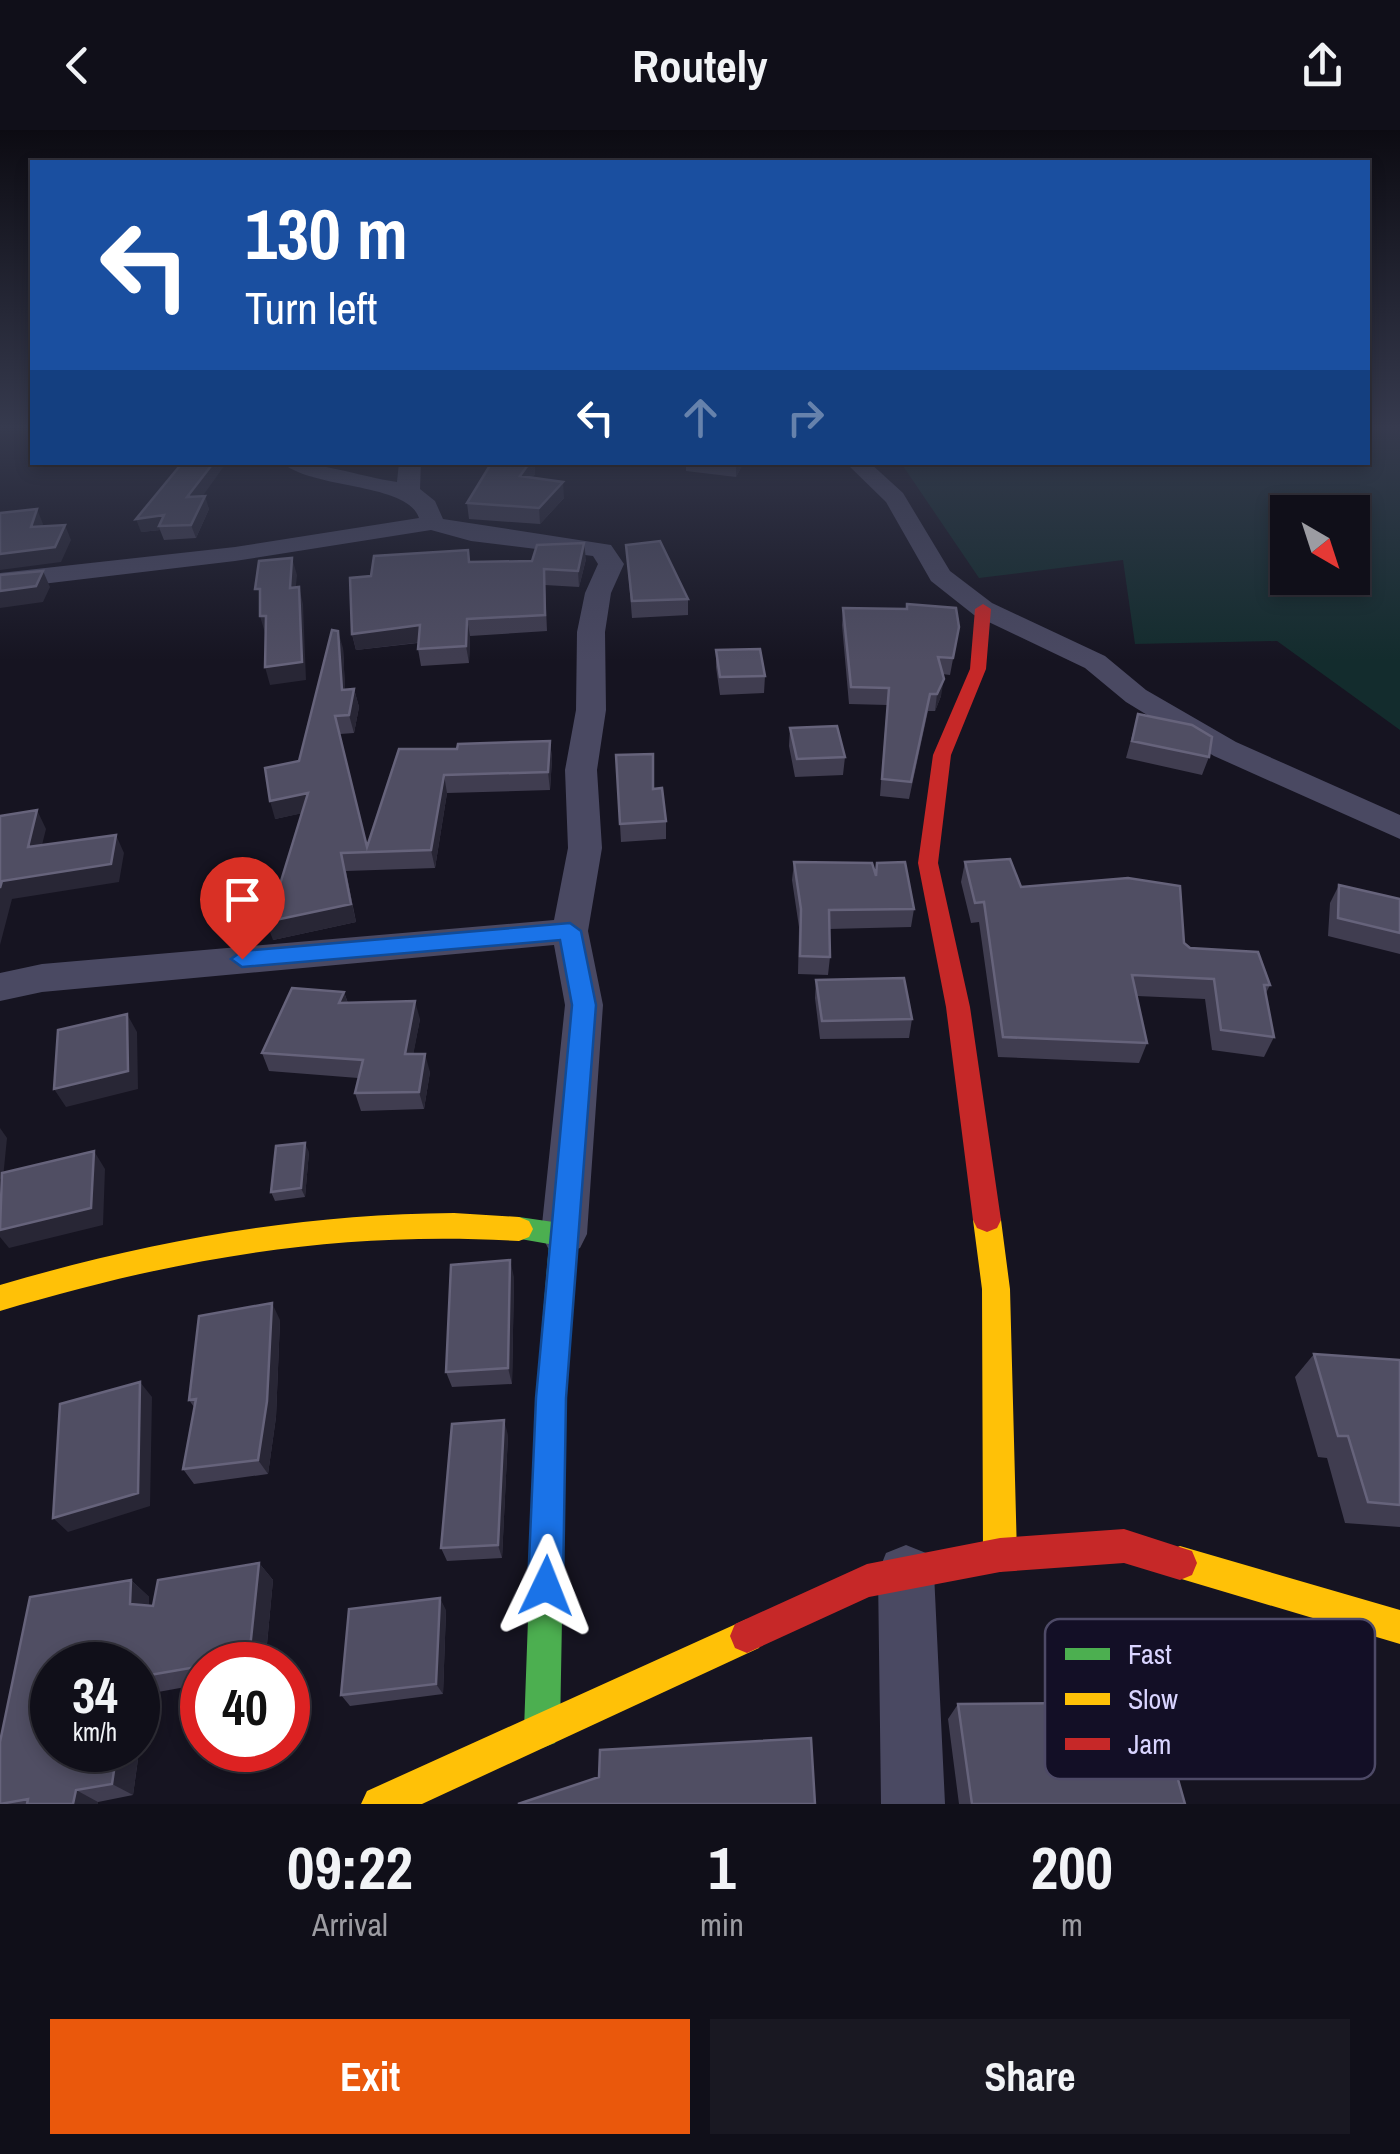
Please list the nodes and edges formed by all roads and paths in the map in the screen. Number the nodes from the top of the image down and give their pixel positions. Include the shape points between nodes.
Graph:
1 (426, 504) edge
2 (899, 504) edge
3 (433, 523) junction
4 (0, 580) edge
5 (983, 609) junction
6 (1400, 828) edge
7 (570, 931) junction
8 (0, 987) edge
9 (564, 1234) junction
10 (0, 1298) edge
11 (1000, 1555) junction
12 (906, 1573) junction
13 (1373, 1619) edge
14 (1375, 1620) edge
15 (1400, 1627) edge
16 (542, 1730) junction
17 (380, 1804) edge
18 (913, 1804) edge

1 - 3 street
2 - 5 street via 940,576
3 - 4 street
3 - 7 street via 456,532 602,550 611,564 591,632 591,710 581,770 585,848
5 - 6 street via 1095,662 1136,696 1224,749
5 - 11 street via 978,669 942,755 928,863 958,1007 996,1289
7 - 8 street
7 - 9 street via 584,1005
9 - 10 street via 507,1226 303,1235 128,1259
9 - 16 street via 551,1398
11 - 12 street
11 - 13 street via 1124,1546
12 - 16 street via 867,1581
12 - 18 street
14 - 15 street
16 - 17 street

